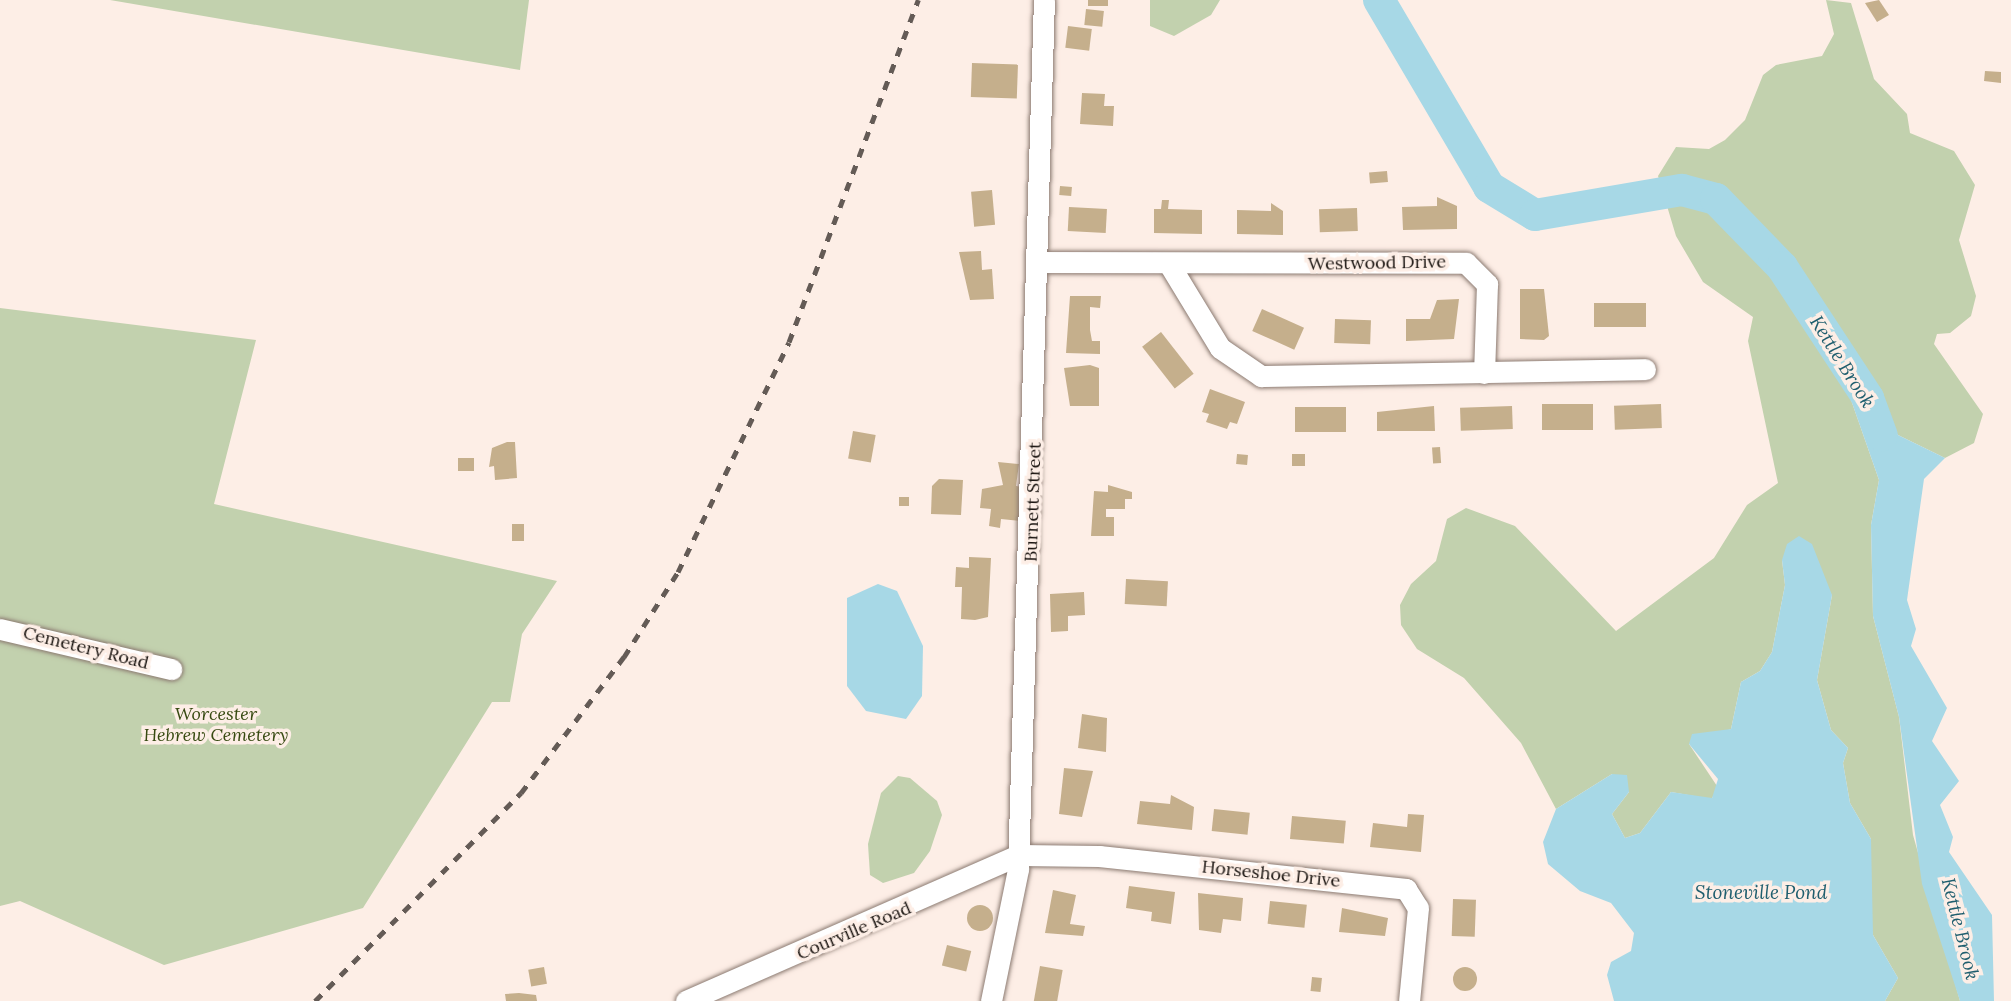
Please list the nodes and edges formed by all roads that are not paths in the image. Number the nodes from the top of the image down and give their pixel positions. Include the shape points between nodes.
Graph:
1 (1044, 0) edge
2 (1039, 262) junction
3 (1170, 264) junction
4 (1645, 369) dead end
5 (1484, 373) junction
6 (0, 629) edge
7 (171, 669) dead end
8 (1019, 855) junction
9 (686, 1001) edge
10 (991, 1001) edge
11 (1409, 1001) edge

1 - 2 street, Burnett Street
2 - 3 street, Westwood Drive
2 - 8 street, Burnett Street
3 - 5 street via 1220,348 1261,376
3 - 5 street, Westwood Drive via 1469,264 1487,284
4 - 5 street
6 - 7 street, Cemetery Road
8 - 9 street, Courville Road
8 - 10 street, Burnett Street
8 - 11 street, Horseshoe Drive via 1099,856 1406,889 1418,908

